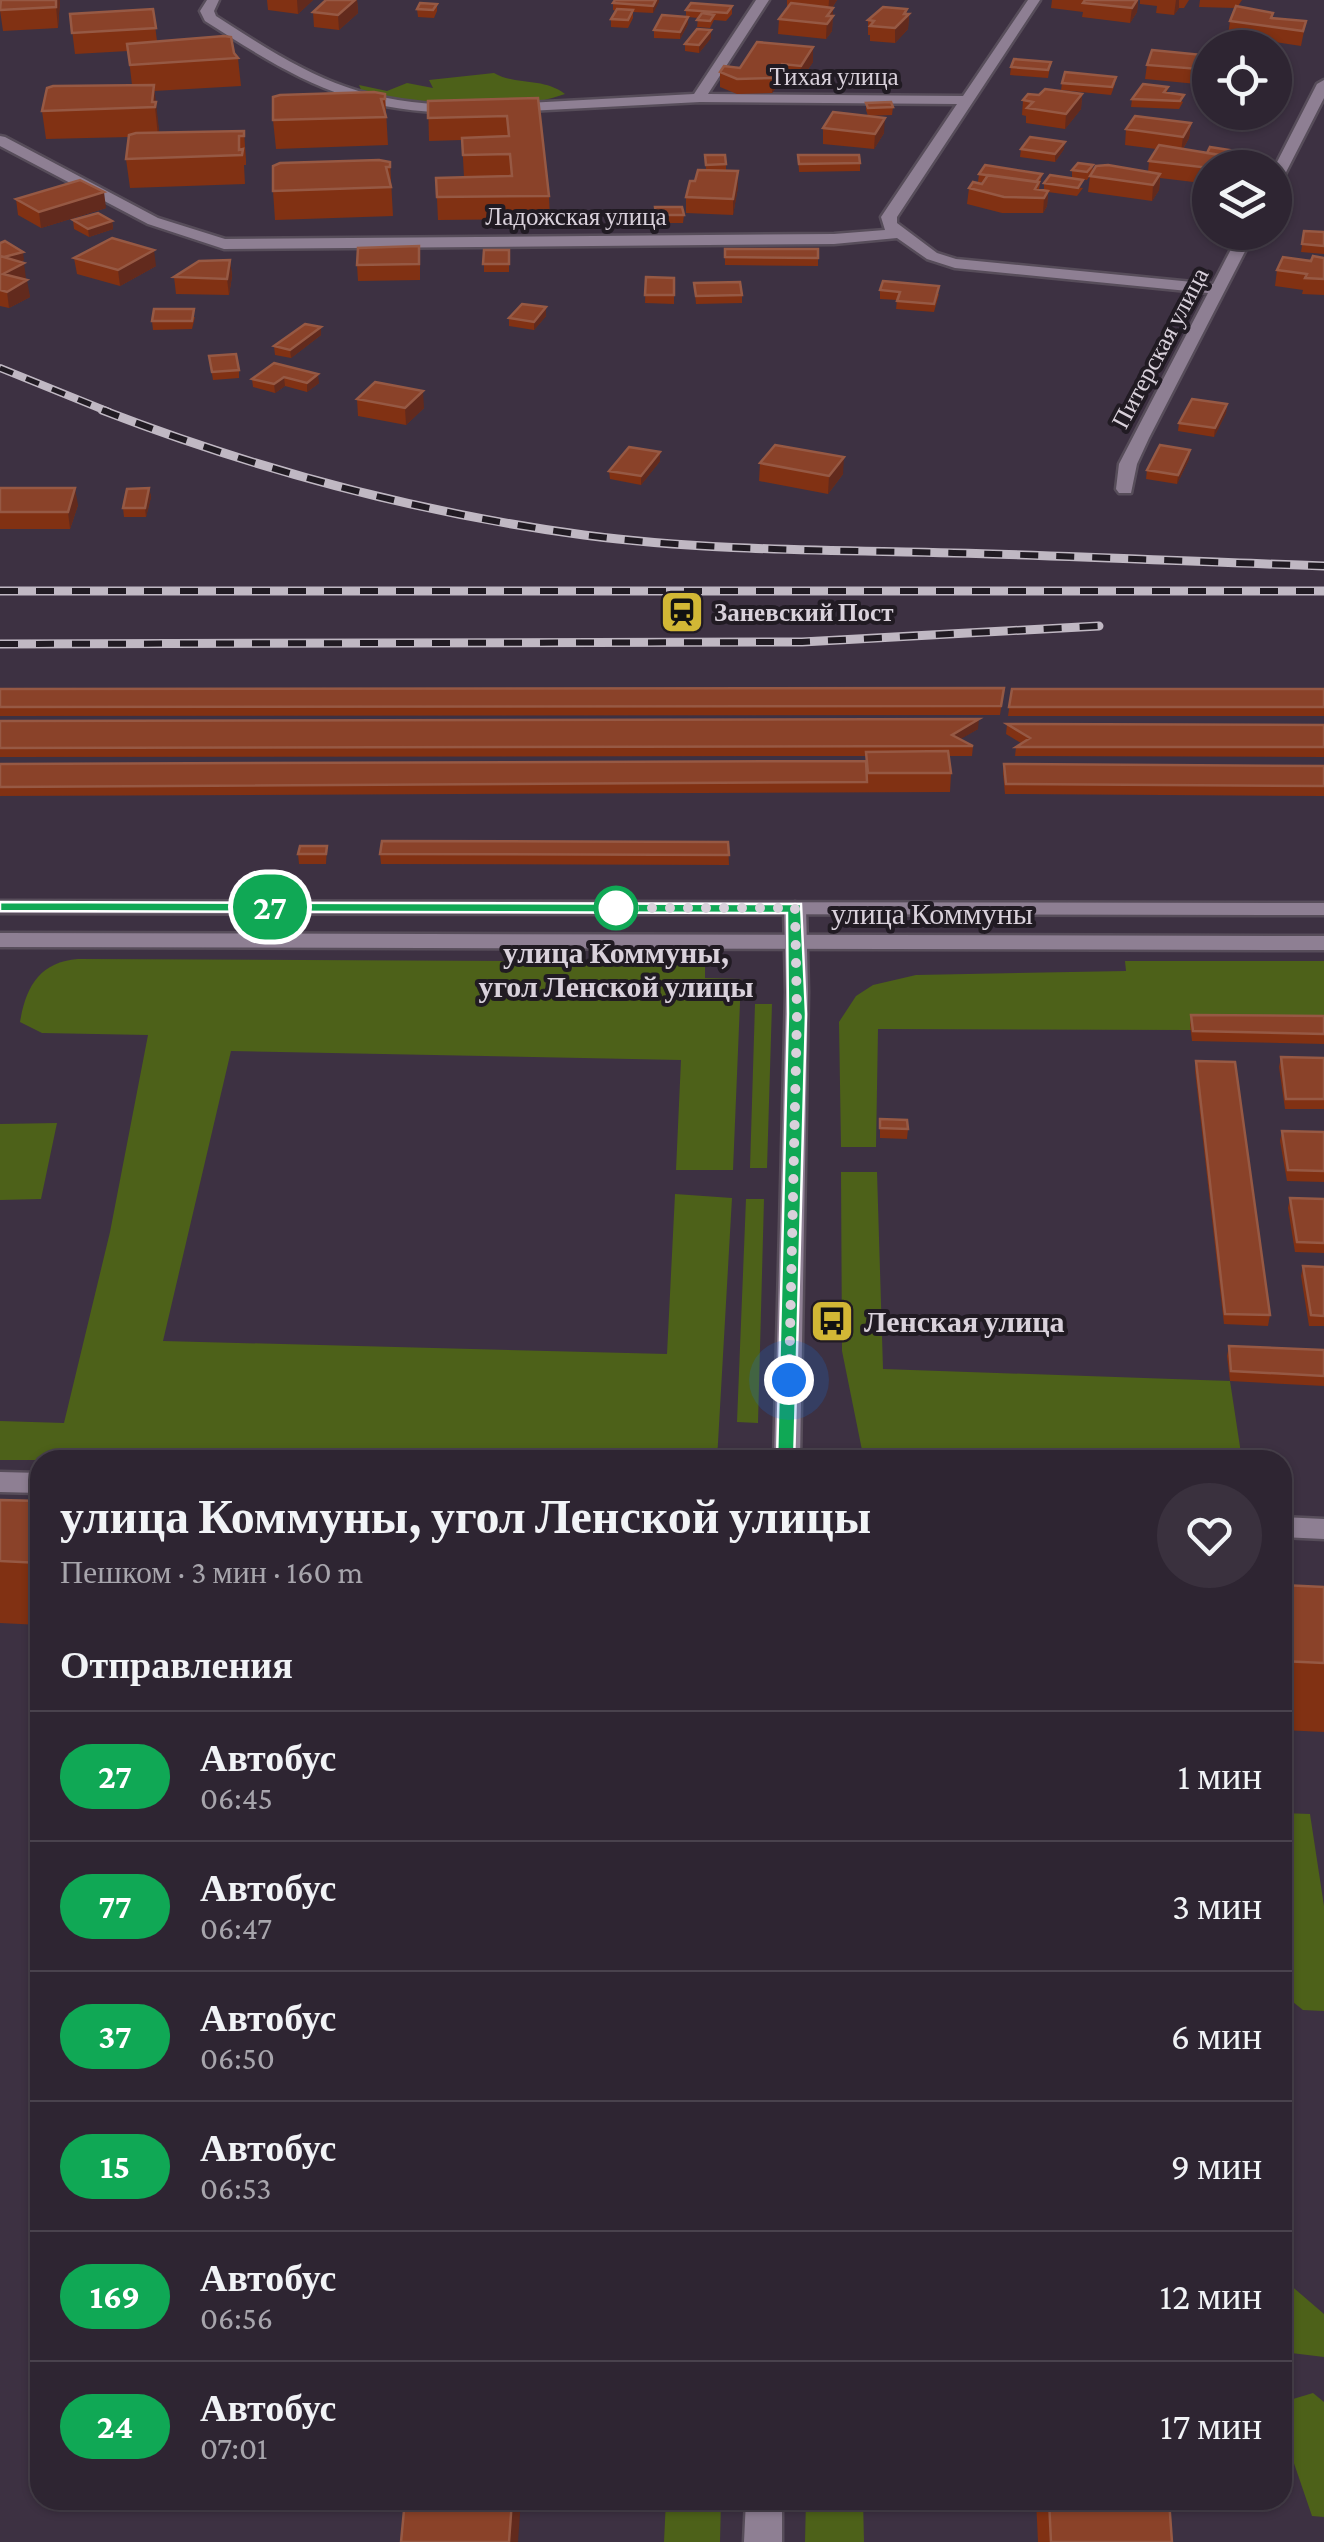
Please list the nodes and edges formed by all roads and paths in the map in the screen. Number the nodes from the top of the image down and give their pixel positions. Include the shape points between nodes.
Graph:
1 (764, 0) edge
2 (1034, 0) edge
3 (210, 6) edge
4 (1324, 84) edge
5 (700, 98) junction
6 (968, 100) junction
7 (495, 108) edge
8 (477, 109) edge
9 (0, 140) edge
10 (1290, 150) edge
11 (896, 233) junction
12 (1239, 250) edge
13 (1218, 290) junction
14 (1124, 490) dead end
15 (0, 907) edge
16 (795, 908) junction
17 (1324, 908) edge
18 (0, 940) edge
19 (1324, 943) edge
20 (796, 944) junction
21 (787, 1450) edge
22 (0, 1482) edge
23 (30, 1483) edge
24 (1292, 1527) edge
25 (1324, 1529) edge
26 (764, 2510) edge
27 (763, 2542) edge

1 - 5 street
2 - 6 street
3 - 8 street via 210,18 344,97 400,108
4 - 10 street
5 - 6 street, Тихая улица
5 - 7 street, Тихая улица
6 - 11 street via 889,217
9 - 11 street, Ладожская улица via 153,220 224,244
11 - 13 street via 955,263
12 - 13 street, Питерская улица
13 - 14 street, Питерская улица via 1128,464
15 - 16 street, улица Коммуны
16 - 17 street, улица Коммуны
16 - 20 street
18 - 20 street, улица Коммуны
19 - 20 street, улица Коммуны
20 - 21 street
22 - 23 street
24 - 25 street
26 - 27 street

